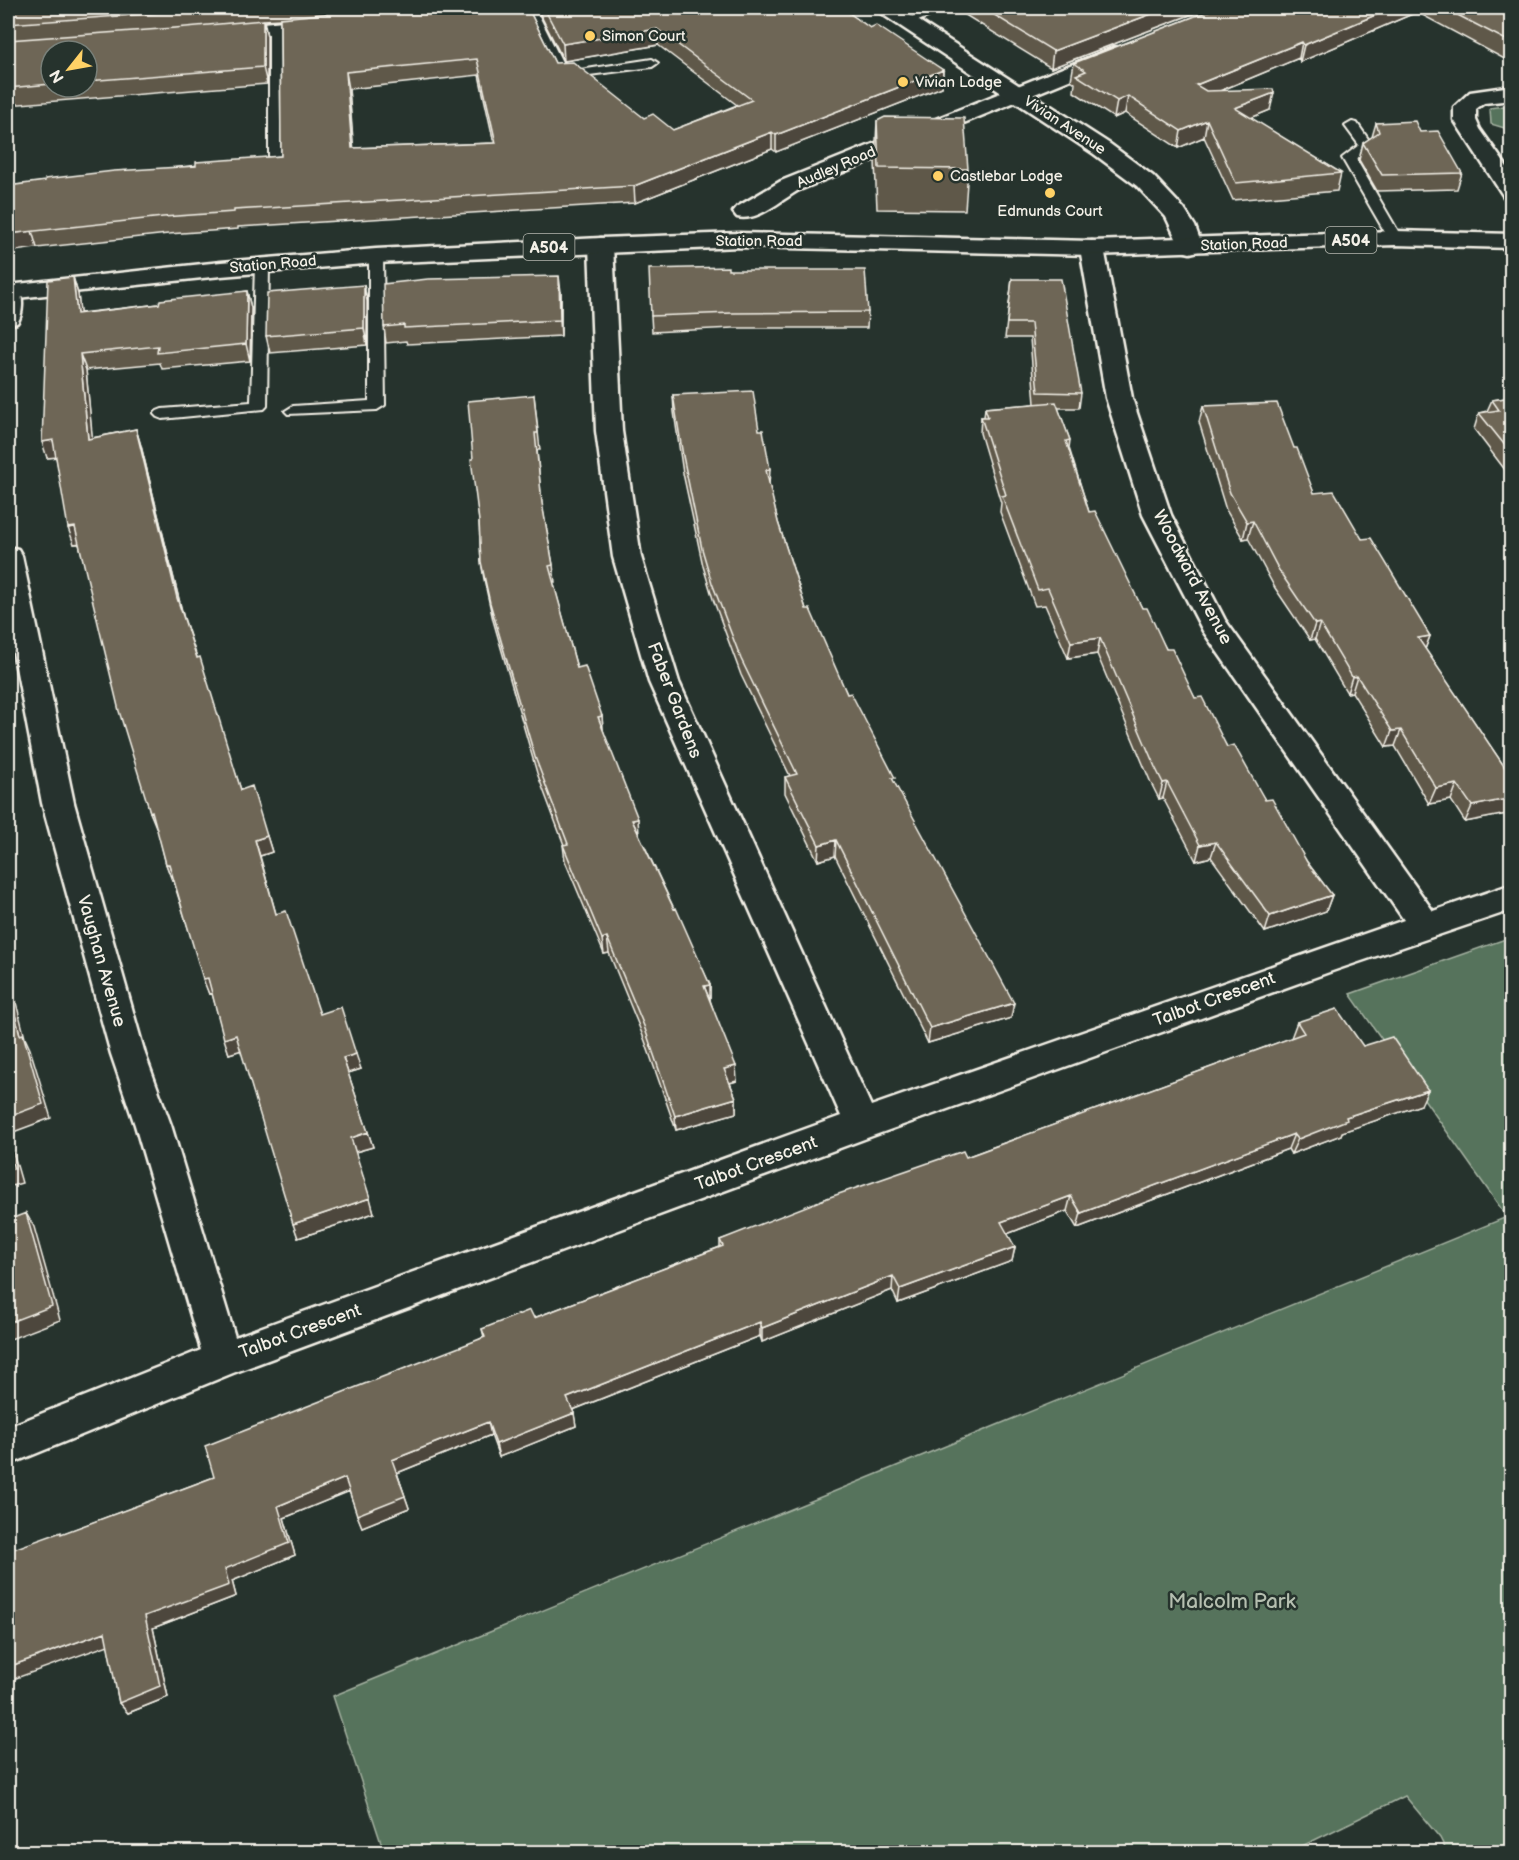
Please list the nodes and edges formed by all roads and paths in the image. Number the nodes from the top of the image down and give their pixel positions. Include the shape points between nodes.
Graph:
1 (529, 8) edge
2 (886, 8) edge
3 (943, 8) edge
4 (907, 21) junction
5 (343, 22) edge
6 (275, 28) junction
7 (206, 34) edge
8 (1136, 45) edge
9 (652, 63) dead end
10 (1015, 92) junction
11 (1512, 93) edge
12 (1352, 126) dead end
13 (276, 169) edge
14 (1512, 192) edge
15 (745, 212) dead end
16 (1395, 238) junction
17 (1512, 242) edge
18 (601, 245) junction
19 (1190, 246) junction
20 (1092, 248) junction
21 (376, 255) junction
22 (262, 265) junction
23 (8, 292) edge
24 (8, 318) edge
25 (293, 411) dead end
26 (162, 414) dead end
27 (8, 556) edge
28 (1512, 897) edge
29 (1425, 926) junction
30 (862, 1124) junction
31 (223, 1359) junction
32 (8, 1446) edge

1 - 9 lane via 563,76
2 - 4 street, Vivian Avenue
3 - 4 lane
4 - 10 street, Vivian Avenue
5 - 6 street
6 - 7 street
6 - 13 lane
8 - 10 street, Audley Road
10 - 15 street, Audley Road via 789,186
10 - 19 street, Vivian Avenue via 1145,181 1176,214
11 - 14 street via 1478,97 1465,106 1468,129
12 - 16 lane via 1366,146 1349,158
16 - 17 street, Station Road / A504
16 - 19 street, Station Road / A504
18 - 20 street, Station Road / A504 via 739,240
18 - 21 street, Station Road / A504
18 - 30 street, Faber Gardens via 609,431 627,557 664,682
19 - 20 street, Station Road / A504
20 - 29 street, Woodward Avenue via 1119,398 1157,515 1214,624
21 - 22 street, Station Road / A504
21 - 25 lane via 377,405
22 - 23 street, Station Road / A504
22 - 26 lane via 259,406
23 - 24 street
27 - 31 street, Vaughan Avenue via 58,803 128,1054
28 - 29 street, Talbot Crescent
29 - 30 street, Talbot Crescent
30 - 31 street, Talbot Crescent
31 - 32 street, Talbot Crescent

